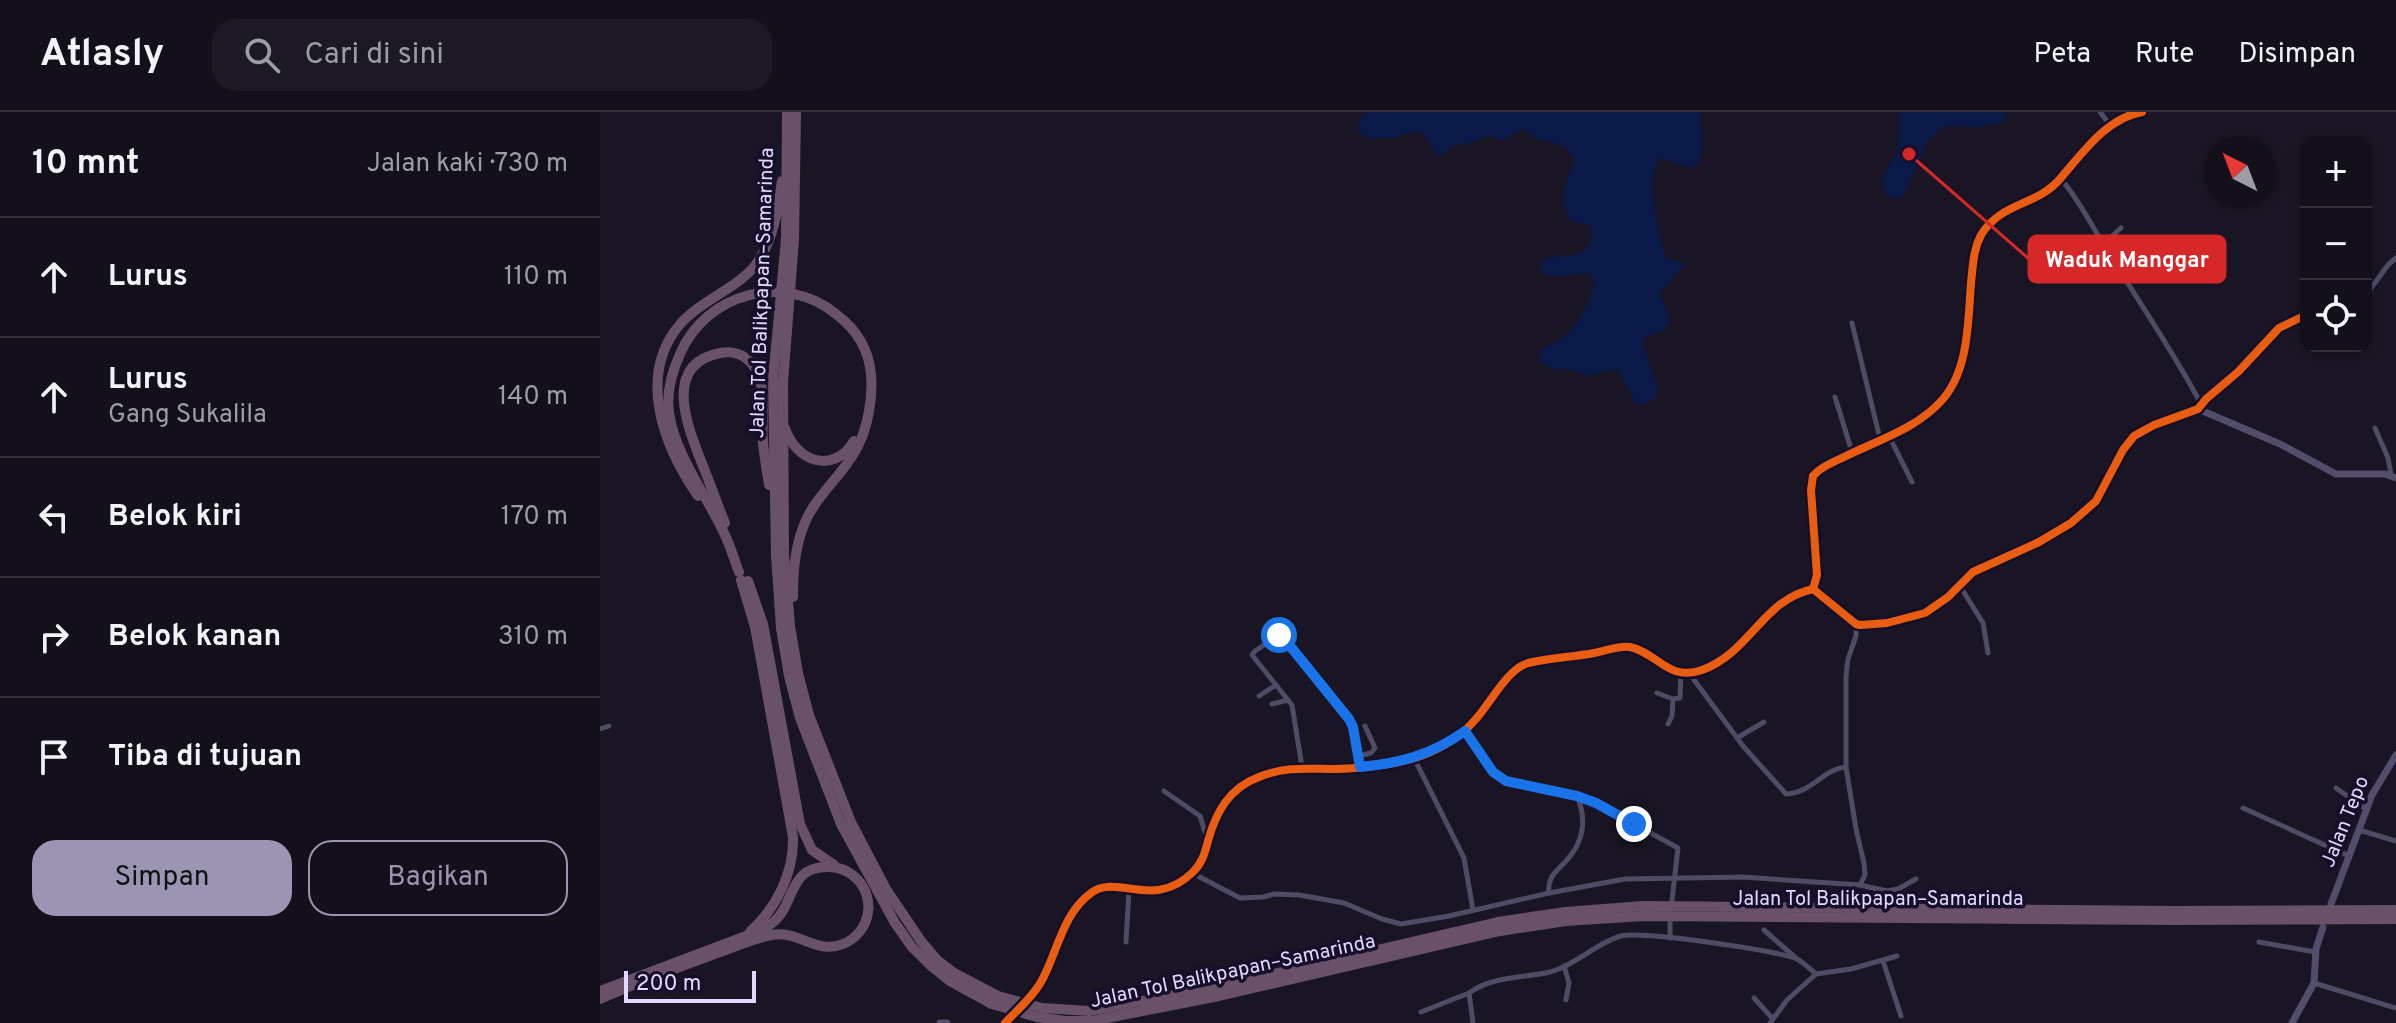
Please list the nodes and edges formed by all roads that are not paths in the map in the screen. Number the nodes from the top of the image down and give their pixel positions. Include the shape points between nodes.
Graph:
1 (2100, 112) edge
2 (2142, 112) edge
3 (790, 114) edge
4 (2110, 125) junction
5 (2060, 178) junction
6 (2121, 228) dead end
7 (2103, 244) junction
8 (2396, 258) edge
9 (2372, 287) edge
10 (804, 299) junction
11 (2300, 318) edge
12 (1852, 323) dead end
13 (1835, 397) dead end
14 (2200, 407) junction
15 (783, 421) junction
16 (2375, 428) dead end
17 (1889, 436) junction
18 (1880, 439) junction
19 (1852, 452) junction
20 (2394, 477) edge
21 (1912, 482) dead end
22 (775, 522) junction
23 (726, 533) junction
24 (743, 575) junction
25 (1960, 586) junction
26 (1813, 589) junction
27 (1856, 624) junction
28 (1988, 653) dead end
29 (798, 673) junction
30 (1685, 673) junction
31 (1276, 685) junction
32 (1657, 693) dead end
33 (1259, 696) dead end
34 (1673, 699) junction
35 (1288, 700) junction
36 (1272, 704) dead end
37 (1764, 722) dead end
38 (1668, 724) dead end
39 (609, 726) dead end
40 (1365, 726) dead end
41 (600, 729) edge
42 (1465, 731) junction
43 (1737, 738) junction
44 (2396, 755) edge
45 (1359, 756) junction
46 (1414, 758) junction
47 (1302, 767) junction
48 (1360, 767) junction
49 (1846, 767) junction
50 (2336, 788) dead end
51 (1164, 791) dead end
52 (1577, 796) junction
53 (2243, 808) dead end
54 (2366, 809) junction
55 (2359, 830) junction
56 (2394, 840) edge
57 (1208, 842) junction
58 (2349, 856) junction
59 (846, 871) junction
60 (1192, 873) junction
61 (1916, 879) dead end
62 (1674, 880) junction
63 (1860, 885) junction
64 (1129, 890) junction
65 (1549, 893) junction
66 (1672, 900) dead end
67 (2331, 904) dead end
68 (1473, 910) junction
69 (2396, 910) edge
70 (2396, 919) edge
71 (1670, 922) dead end
72 (2323, 927) dead end
73 (1764, 930) dead end
74 (745, 936) junction
75 (1670, 938) junction
76 (1126, 942) dead end
77 (2259, 942) dead end
78 (2315, 952) junction
79 (1897, 956) dead end
80 (1798, 960) junction
81 (1883, 961) junction
82 (1564, 966) junction
83 (1816, 974) junction
84 (2314, 983) junction
85 (1469, 993) junction
86 (601, 994) edge
87 (1754, 998) dead end
88 (1566, 1000) dead end
89 (2396, 1008) edge
90 (1421, 1012) dead end
91 (1901, 1016) dead end
92 (1771, 1021) edge
93 (940, 1023) edge
94 (947, 1023) edge
95 (1005, 1023) edge
96 (1473, 1023) edge
97 (2292, 1023) edge

1 - 4 street
2 - 4 street
3 - 15 highway, Jalan Tol Balikpapan–Samarinda via 794,240
3 - 22 highway, Jalan Tol Balikpapan–Samarinda via 786,239 773,379
3 - 23 highway via 780,196 762,255 744,276 681,323 657,378 664,432 690,484
4 - 5 street
5 - 7 street
5 - 17 street via 2047,191 1999,214 1980,237 1973,257 1965,345 1953,385 1928,414
6 - 7 street
7 - 14 street
8 - 9 street
10 - 15 highway via 851,336 866,376 865,407 852,445 824,461 799,451
10 - 23 highway via 789,292 740,297 707,315 683,345 670,381 673,431
10 - 29 highway via 831,310 855,332 869,361 871,391 858,447 816,503 796,551
11 - 14 street via 2279,328
12 - 18 street
13 - 19 street
14 - 20 street via 2336,474
14 - 25 street via 2140,431 2129,440 2088,510 2039,542 1973,572
15 - 29 highway, Jalan Tol Balikpapan–Samarinda via 784,555
16 - 20 street
17 - 18 street
17 - 21 street
18 - 19 street
19 - 26 street via 1811,479 1817,575
22 - 23 highway via 763,443 761,383 744,357 723,352 692,368 683,399
22 - 70 highway, Jalan Tol Balikpapan–Samarinda via 789,676 841,824 912,947 972,995 1026,1015 1092,1021 1566,921 1643,916
23 - 24 highway
24 - 59 highway via 763,624 802,831 818,856
24 - 74 highway via 794,851 779,895
25 - 27 street via 1925,613 1876,625
25 - 28 street via 1983,623
26 - 27 street
26 - 30 street via 1775,607 1738,649 1707,668
27 - 49 street via 1846,676
29 - 69 highway, Jalan Tol Balikpapan–Samarinda via 851,822 921,941 937,960 977,987 1042,1008 1112,1008 1498,922 1643,906
30 - 34 street via 1681,696
30 - 42 street via 1628,647 1528,663 1512,673
30 - 43 street
31 - 33 street
31 - 35 street
31 - 45 street via 1252,655 1280,635 1351,723
32 - 34 street
34 - 38 street
35 - 36 street
35 - 47 street
37 - 43 street
39 - 41 street
40 - 45 street via 1375,748
42 - 46 street
42 - 52 street via 1493,772 1506,781
43 - 49 street via 1786,794
44 - 54 street, Jalan Tepo
45 - 48 street
46 - 48 street
46 - 68 street via 1464,858
47 - 48 street
47 - 57 street via 1258,777 1235,791 1220,809
49 - 63 street via 1864,863
50 - 54 street
51 - 57 street via 1200,816
52 - 62 street via 1678,848
52 - 65 street via 1582,834 1552,873
53 - 58 street
54 - 55 street, Jalan Tepo
55 - 56 street
55 - 58 street, Jalan Tepo
57 - 60 street
58 - 67 street, Jalan Tepo
59 - 74 highway via 824,867 804,875 778,918
59 - 86 highway via 862,886 868,907 862,928 845,943 824,947 790,934 769,935
60 - 64 street via 1166,889
60 - 68 street via 1240,898 1299,895 1344,903 1401,924
61 - 63 street via 1887,891
62 - 63 street via 1743,877
62 - 65 street via 1625,879
62 - 66 street
64 - 76 street
64 - 95 street via 1105,887 1081,902 1041,983
65 - 68 street
71 - 75 street
72 - 78 street
73 - 80 street
74 - 86 highway
75 - 80 street
75 - 82 street via 1623,936
77 - 78 street
78 - 84 street
79 - 81 street
80 - 83 street
81 - 83 street
81 - 91 street
82 - 85 street via 1495,981
82 - 88 street
83 - 92 street
84 - 89 street
84 - 97 street
85 - 90 street
85 - 96 street
87 - 92 street
93 - 94 street

